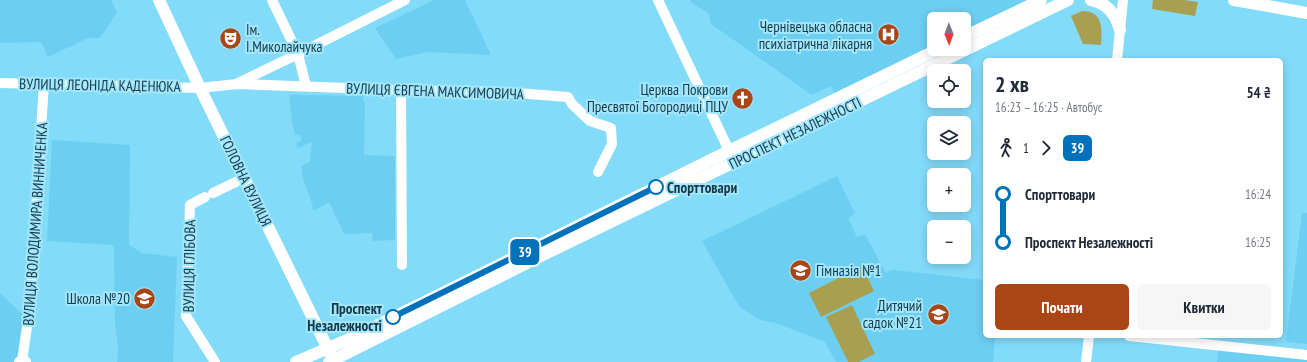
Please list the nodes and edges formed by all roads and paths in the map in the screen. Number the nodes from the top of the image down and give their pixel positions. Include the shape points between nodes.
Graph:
1 (159, 0) edge
2 (272, 0) edge
3 (405, 0) edge
4 (658, 0) edge
5 (1041, 0) edge
6 (1069, 0) edge
7 (1091, 0) edge
8 (1123, 0) edge
9 (1234, 0) edge
10 (1307, 14) edge
11 (1120, 30) junction
12 (971, 34) edge
13 (298, 54) junction
14 (927, 55) edge
15 (1117, 58) edge
16 (0, 83) edge
17 (44, 84) junction
18 (236, 84) junction
19 (306, 86) junction
20 (200, 88) junction
21 (401, 90) junction
22 (729, 151) junction
23 (735, 162) junction
24 (598, 172) dead end
25 (244, 178) junction
26 (402, 265) dead end
27 (1089, 338) edge
28 (1145, 338) edge
29 (328, 348) junction
30 (1301, 357) edge
31 (332, 361) edge
32 (22, 362) edge
33 (215, 362) edge
34 (296, 362) edge
35 (1086, 362) edge

1 - 20 main road, ГОЛОВНА ВУЛИЦЯ
2 - 13 street
3 - 13 street
4 - 22 street
5 - 12 main road
6 - 23 main road, ПРОСПЕКТ НЕЗАЛЕЖНОСТІ
7 - 11 main road via 1098,1 1110,9 1118,21
8 - 11 street
9 - 10 main road
11 - 15 street
13 - 18 street
13 - 19 street
14 - 22 main road, ПРОСПЕКТ НЕЗАЛЕЖНОСТІ
16 - 17 street, ВУЛИЦЯ ЛЕОНІДА КАДЕНЮКА
17 - 20 street, ВУЛИЦЯ ЛЕОНІДА КАДЕНЮКА
17 - 32 street, ВУЛИЦЯ ВОЛОДИМИРА ВИННИЧЕНКА via 30,306
18 - 19 street, ВУЛИЦЯ ЄВГЕНА МАКСИМОВИЧА
18 - 20 street, ВУЛИЦЯ ЄВГЕНА МАКСИМОВИЧА
19 - 21 street, ВУЛИЦЯ ЄВГЕНА МАКСИМОВИЧА
20 - 25 main road, ГОЛОВНА ВУЛИЦЯ
21 - 24 street, ВУЛИЦЯ ЄВГЕНА МАКСИМОВИЧА via 503,92 568,97 590,121 611,128 612,144
21 - 26 street
22 - 23 street
22 - 29 main road, ПРОСПЕКТ НЕЗАЛЕЖНОСТІ
23 - 31 main road, ПРОСПЕКТ НЕЗАЛЕЖНОСТІ
25 - 29 main road, ГОЛОВНА ВУЛИЦЯ
25 - 33 street, ВУЛИЦЯ ГЛІБОВА via 190,204 186,316
27 - 35 street
28 - 30 street
29 - 31 main road, ГОЛОВНА ВУЛИЦЯ
29 - 34 main road, ПРОСПЕКТ НЕЗАЛЕЖНОСТІ

